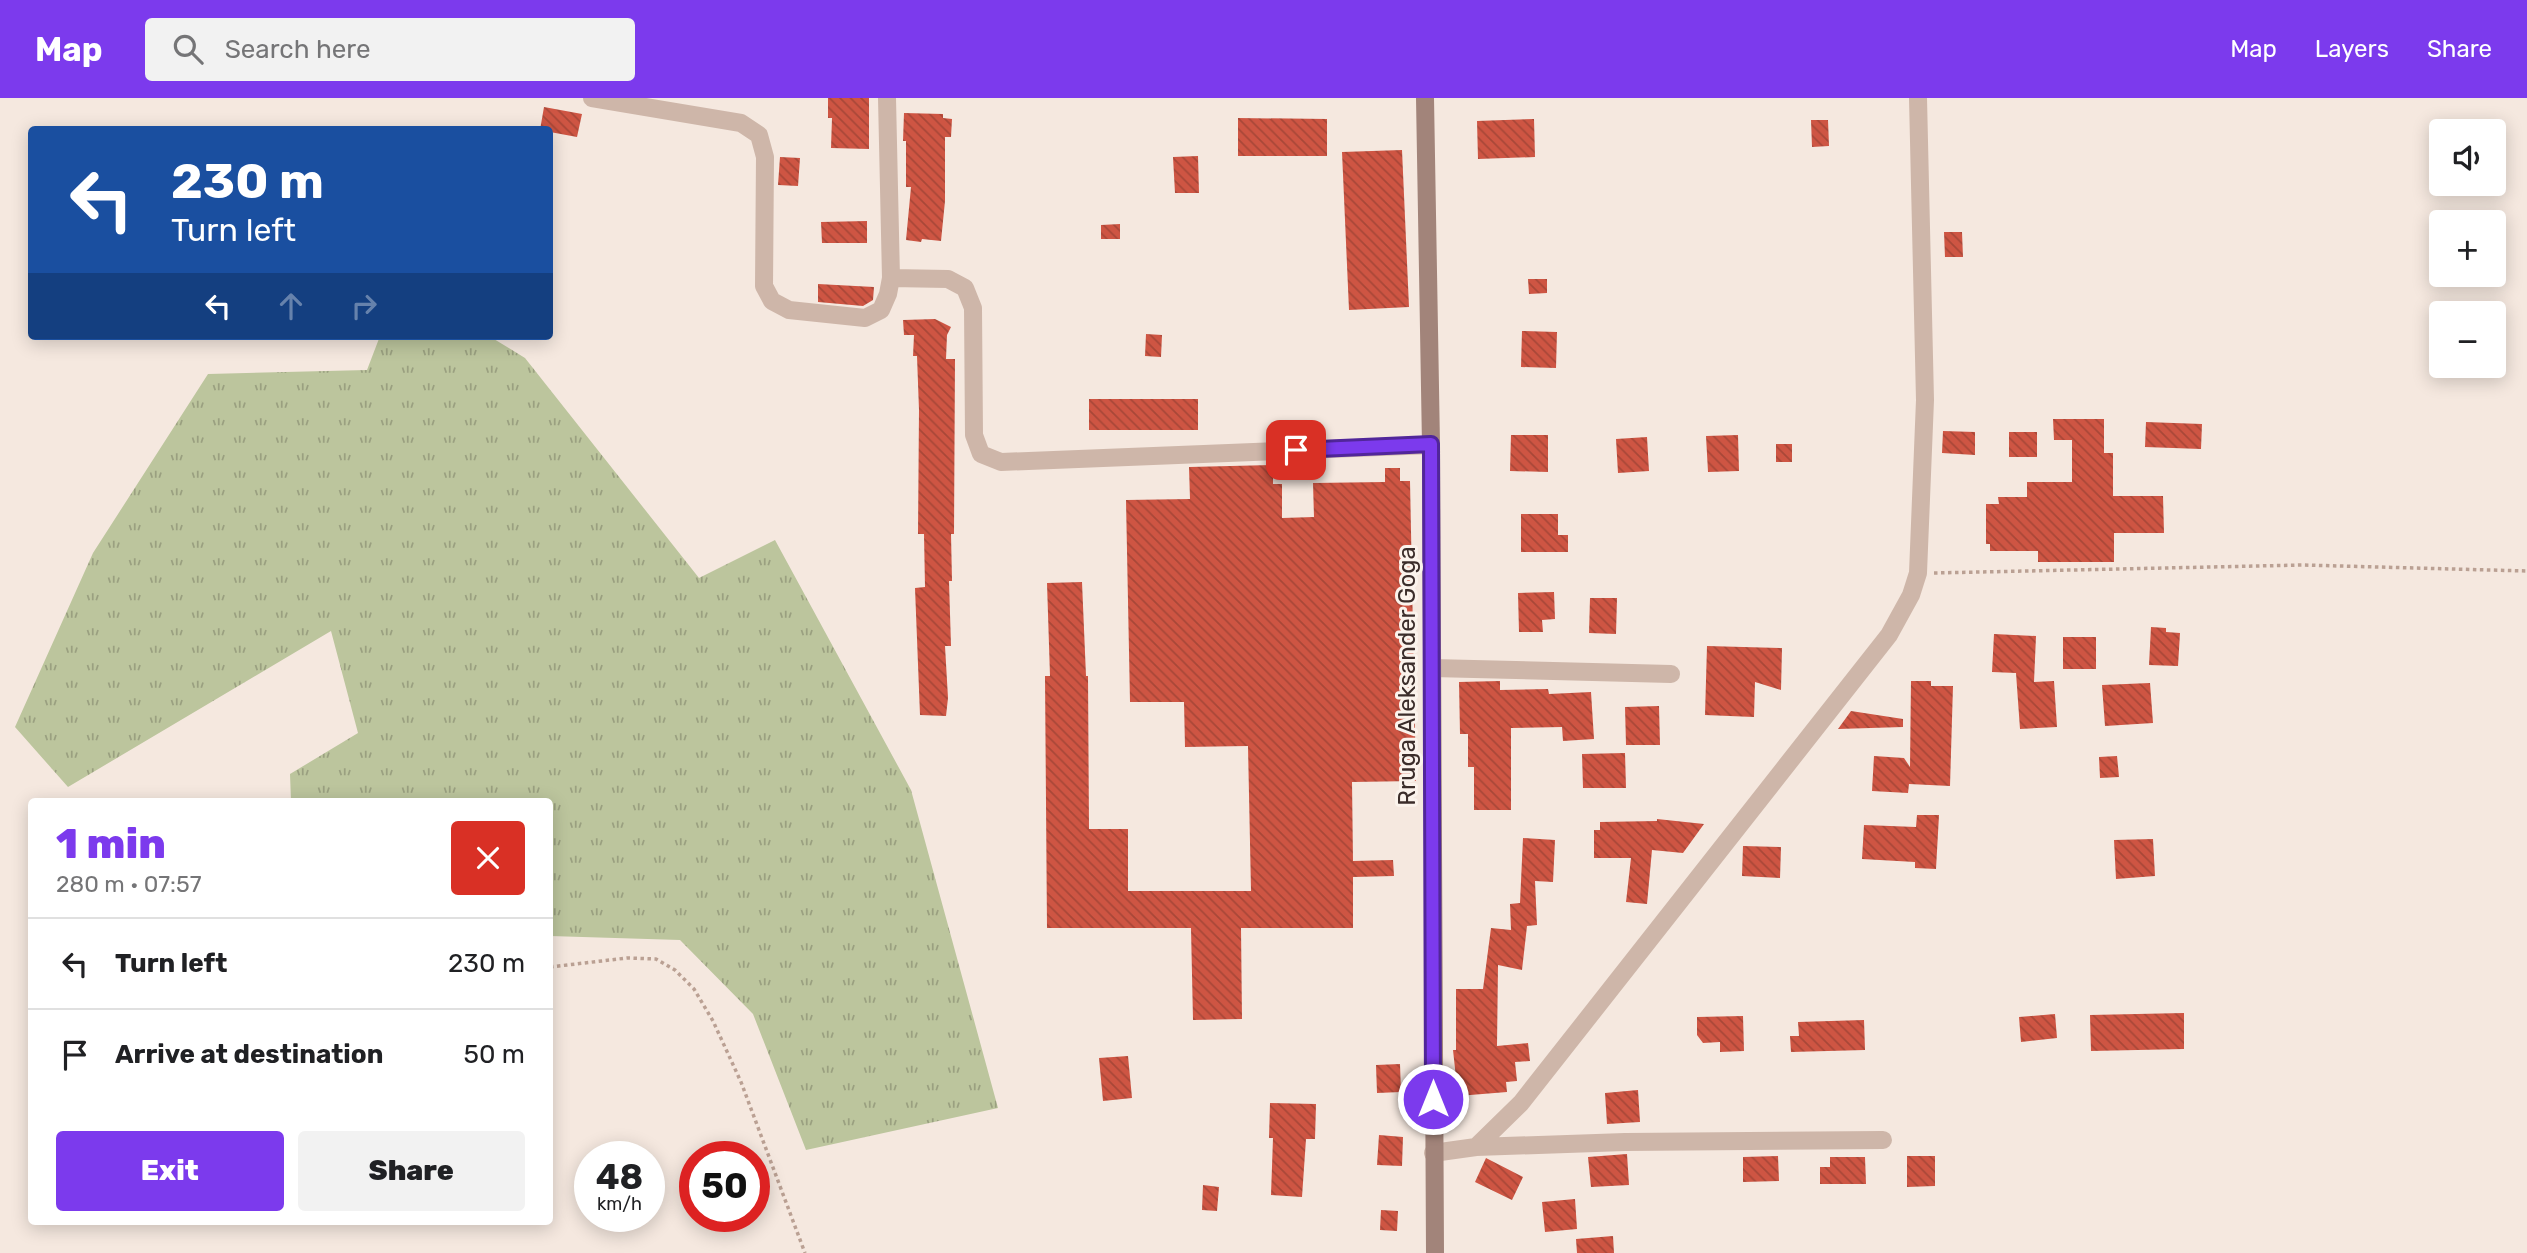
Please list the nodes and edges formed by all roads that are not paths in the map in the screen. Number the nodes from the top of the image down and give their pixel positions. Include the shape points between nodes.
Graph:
1 (592, 98) edge
2 (887, 98) edge
3 (1425, 98) edge
4 (1918, 98) edge
5 (891, 278) junction
6 (1431, 444) junction
7 (1432, 668) junction
8 (1671, 674) dead end
9 (1883, 1140) dead end
10 (1476, 1147) junction
11 (1433, 1153) junction
12 (1435, 1253) edge

1 - 5 street via 741,124 759,135 765,157 764,285 772,302 789,310 865,318 881,310
2 - 5 street
3 - 6 main road, Rruga Aleksander Goga
4 - 10 street via 1925,400 1918,573 1911,595 1889,635 1521,1103
5 - 6 street via 948,279 965,288 973,308 974,435 981,454 1001,462
6 - 7 main road, Rruga Aleksander Goga
7 - 8 street
7 - 11 main road, Rruga Aleksander Goga
9 - 10 street
10 - 11 street
11 - 12 main road, Rruga Aleksander Goga

